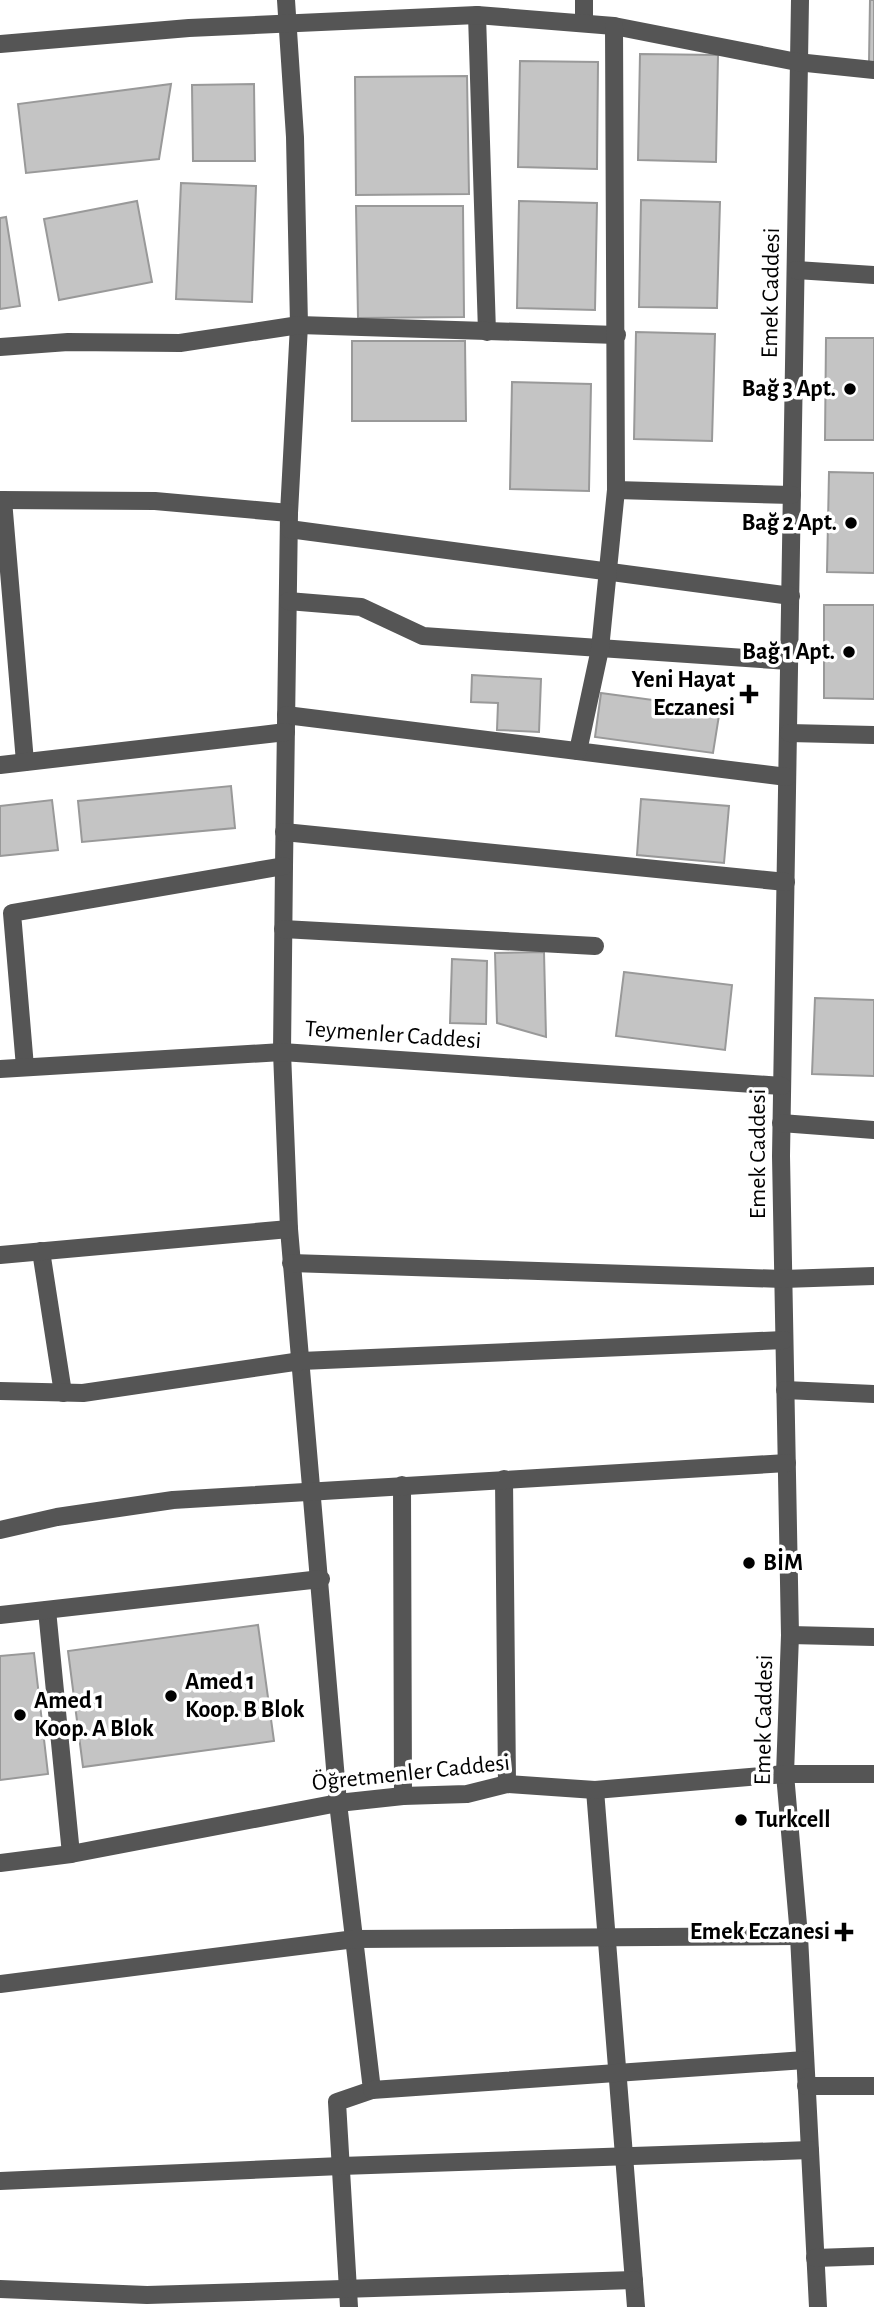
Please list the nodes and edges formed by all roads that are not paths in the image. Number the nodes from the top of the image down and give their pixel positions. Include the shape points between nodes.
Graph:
1 (286, 0) edge
2 (446, 0) edge
3 (584, 0) edge
4 (800, 0) edge
5 (477, 15) junction
6 (446, 18) junction
7 (584, 22) junction
8 (287, 24) junction
9 (614, 26) junction
10 (0, 44) edge
11 (797, 62) junction
12 (874, 70) edge
13 (796, 270) junction
14 (874, 275) edge
15 (299, 325) junction
16 (486, 332) junction
17 (617, 335) junction
18 (0, 347) edge
19 (616, 490) junction
20 (792, 495) junction
21 (2, 500) edge
22 (289, 521) junction
23 (610, 571) junction
24 (791, 596) junction
25 (288, 601) junction
26 (6, 616) edge
27 (600, 649) junction
28 (789, 661) junction
29 (286, 724) junction
30 (789, 733) junction
31 (874, 735) edge
32 (579, 751) junction
33 (25, 762) junction
34 (0, 765) edge
35 (787, 777) junction
36 (284, 832) junction
37 (284, 866) junction
38 (786, 882) junction
39 (283, 929) junction
40 (594, 946) dead end
41 (282, 1052) junction
42 (25, 1067) junction
43 (0, 1069) edge
44 (782, 1086) junction
45 (781, 1123) junction
46 (874, 1130) edge
47 (289, 1228) junction
48 (41, 1251) junction
49 (0, 1255) edge
50 (292, 1263) junction
51 (874, 1276) edge
52 (783, 1279) junction
53 (784, 1340) junction
54 (301, 1361) junction
55 (785, 1390) junction
56 (0, 1391) edge
57 (64, 1393) junction
58 (874, 1394) edge
59 (787, 1463) junction
60 (504, 1479) junction
61 (402, 1485) junction
62 (313, 1490) junction
63 (0, 1530) edge
64 (320, 1579) junction
65 (47, 1610) junction
66 (0, 1615) edge
67 (790, 1635) junction
68 (874, 1637) edge
69 (785, 1774) junction
70 (874, 1774) edge
71 (507, 1784) junction
72 (595, 1790) junction
73 (403, 1796) junction
74 (338, 1803) junction
75 (71, 1854) junction
76 (0, 1863) edge
77 (799, 1936) junction
78 (355, 1939) junction
79 (606, 1940) junction
80 (0, 1984) edge
81 (805, 2060) junction
82 (617, 2071) junction
83 (806, 2086) junction
84 (874, 2086) edge
85 (372, 2090) junction
86 (810, 2151) junction
87 (623, 2155) junction
88 (341, 2166) junction
89 (0, 2181) edge
90 (874, 2256) edge
91 (815, 2258) junction
92 (634, 2280) junction
93 (0, 2289) edge
94 (348, 2299) edge
95 (148, 2301) edge
96 (636, 2307) edge
97 (818, 2307) edge

1 - 8 street
2 - 6 street
3 - 7 street
4 - 11 street, Emek Caddesi
5 - 6 street
5 - 7 street
5 - 16 street
6 - 8 street
7 - 9 street
8 - 10 street
8 - 15 street
9 - 11 street
9 - 17 street
11 - 12 street
11 - 13 street, Emek Caddesi
13 - 14 street
13 - 20 street, Emek Caddesi
15 - 16 street
15 - 18 street via 180,342
15 - 22 street
16 - 17 street
17 - 19 street
19 - 20 street
19 - 23 street
20 - 24 street, Emek Caddesi
21 - 22 street via 155,501
21 - 26 street
22 - 23 street
22 - 25 street
23 - 24 street
23 - 27 street
24 - 28 street, Emek Caddesi
25 - 27 street via 361,607 423,636
25 - 29 street
26 - 33 street
27 - 28 street
27 - 32 street
28 - 30 street, Emek Caddesi
29 - 32 street
29 - 33 street
29 - 36 street
30 - 31 street
30 - 35 street, Emek Caddesi
32 - 35 street
33 - 34 street
35 - 38 street, Emek Caddesi
36 - 37 street
36 - 38 street
37 - 39 street
37 - 42 street via 12,914
38 - 44 street, Emek Caddesi
39 - 40 street
39 - 41 street
41 - 42 street, Teymenler Caddesi
41 - 44 street, Teymenler Caddesi
41 - 47 street
42 - 43 street, Teymenler Caddesi
44 - 45 street, Emek Caddesi
45 - 46 street
45 - 52 street, Emek Caddesi
47 - 48 street
47 - 50 street
48 - 49 street
48 - 57 street
50 - 52 street
50 - 54 street
51 - 52 street
52 - 53 street, Emek Caddesi
53 - 54 street
53 - 55 street, Emek Caddesi
54 - 57 street
54 - 62 street
55 - 58 street
55 - 59 street, Emek Caddesi
56 - 57 street
59 - 60 street
59 - 67 street, Emek Caddesi
60 - 61 street
60 - 71 street
61 - 62 street
61 - 73 street
62 - 63 street via 173,1500
62 - 64 street
64 - 65 street
64 - 74 street
65 - 66 street
65 - 75 street
67 - 68 street
67 - 69 street, Emek Caddesi
69 - 70 street, Öğretmenler Caddesi
69 - 72 street, Öğretmenler Caddesi
69 - 77 street, Emek Caddesi
71 - 72 street, Öğretmenler Caddesi
71 - 73 street, Öğretmenler Caddesi via 467,1794
72 - 79 street
73 - 74 street, Öğretmenler Caddesi
74 - 75 street, Öğretmenler Caddesi
74 - 78 street
75 - 76 street, Öğretmenler Caddesi
77 - 79 street
77 - 81 street, Emek Caddesi
78 - 79 street
78 - 80 street
78 - 85 street
79 - 82 street
81 - 82 street
81 - 83 street, Emek Caddesi
82 - 85 street
82 - 87 street
83 - 84 street
83 - 86 street, Emek Caddesi
85 - 88 street via 337,2102
86 - 87 street
86 - 91 street, Emek Caddesi
87 - 88 street
87 - 92 street
88 - 89 street
88 - 94 street
90 - 91 street
91 - 97 street, Emek Caddesi
92 - 94 street
92 - 96 street
93 - 95 street
94 - 95 street

